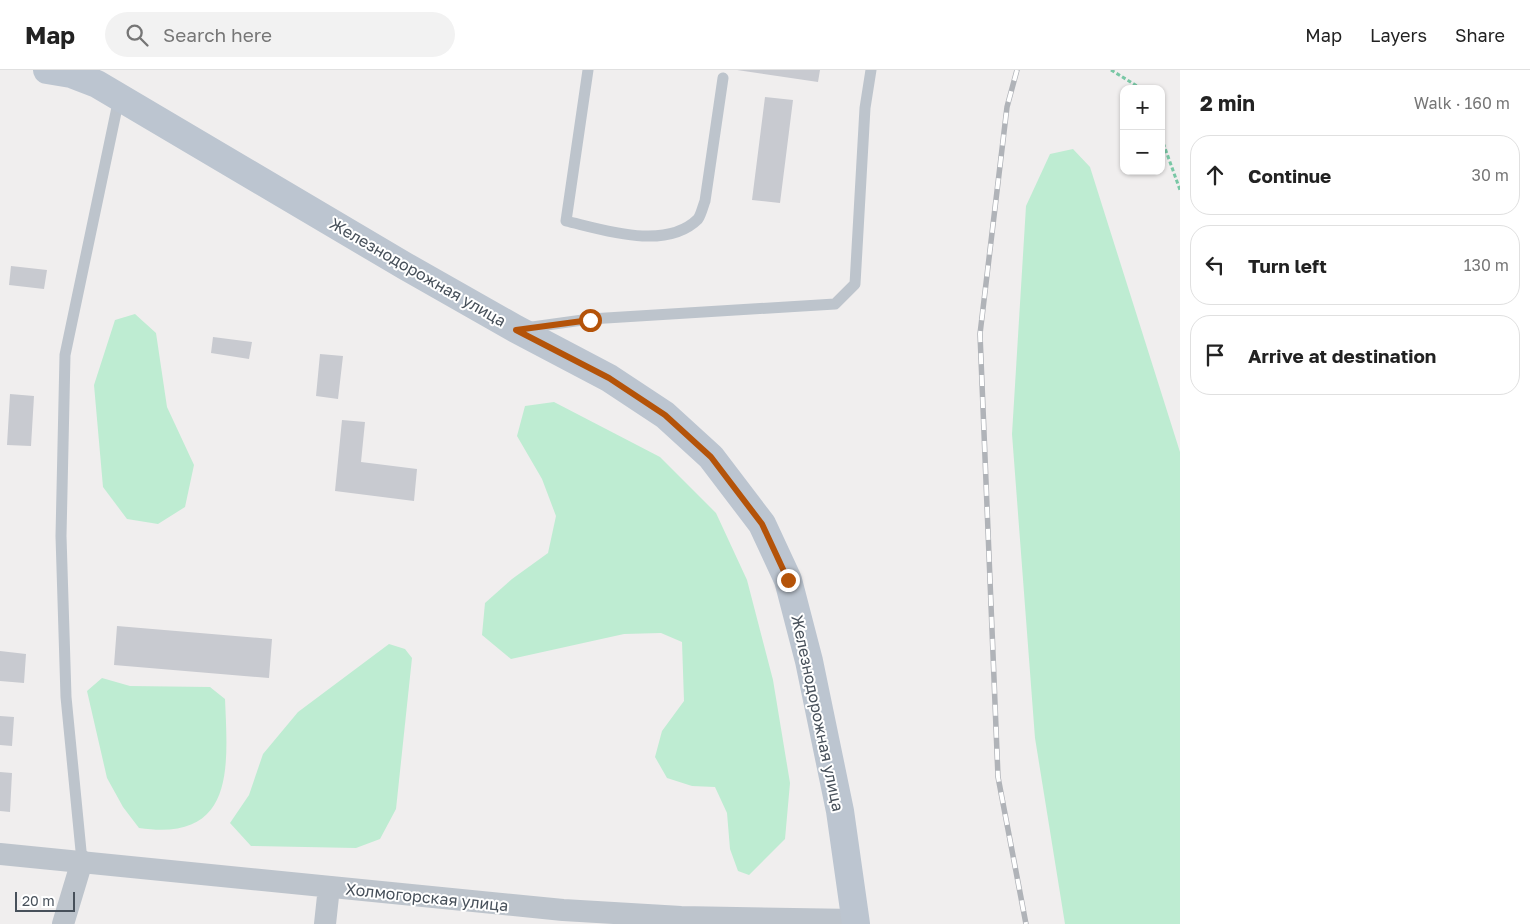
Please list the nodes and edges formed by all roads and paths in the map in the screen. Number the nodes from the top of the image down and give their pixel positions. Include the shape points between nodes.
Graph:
1 (47, 70) edge
2 (588, 70) edge
3 (872, 70) edge
4 (1111, 70) edge
5 (723, 78) dead end
6 (1135, 85) edge
7 (119, 96) junction
8 (1165, 148) edge
9 (1180, 190) edge
10 (516, 330) junction
11 (0, 854) edge
12 (82, 861) junction
13 (329, 887) junction
14 (563, 917) edge
15 (681, 920) edge
16 (856, 922) edge
17 (63, 924) edge
18 (325, 924) edge

1 - 7 street, Железнодорожная улица via 71,74
2 - 5 lane via 566,221 625,235 672,235 698,219 705,201
3 - 10 lane via 866,108 855,284 835,304 590,320
4 - 6 path
7 - 10 street, Железнодорожная улица
7 - 12 lane via 64,355 61,536 66,697
8 - 9 path
10 - 16 street, Железнодорожная улица via 609,378 665,415 711,457 762,524 788,580 809,661 840,811
11 - 12 street, Холмогорская улица
12 - 13 street, Холмогорская улица
12 - 17 street
13 - 14 street, Холмогорская улица
13 - 18 street
14 - 15 street, Холмогорская улица
15 - 16 street, Холмогорская улица

